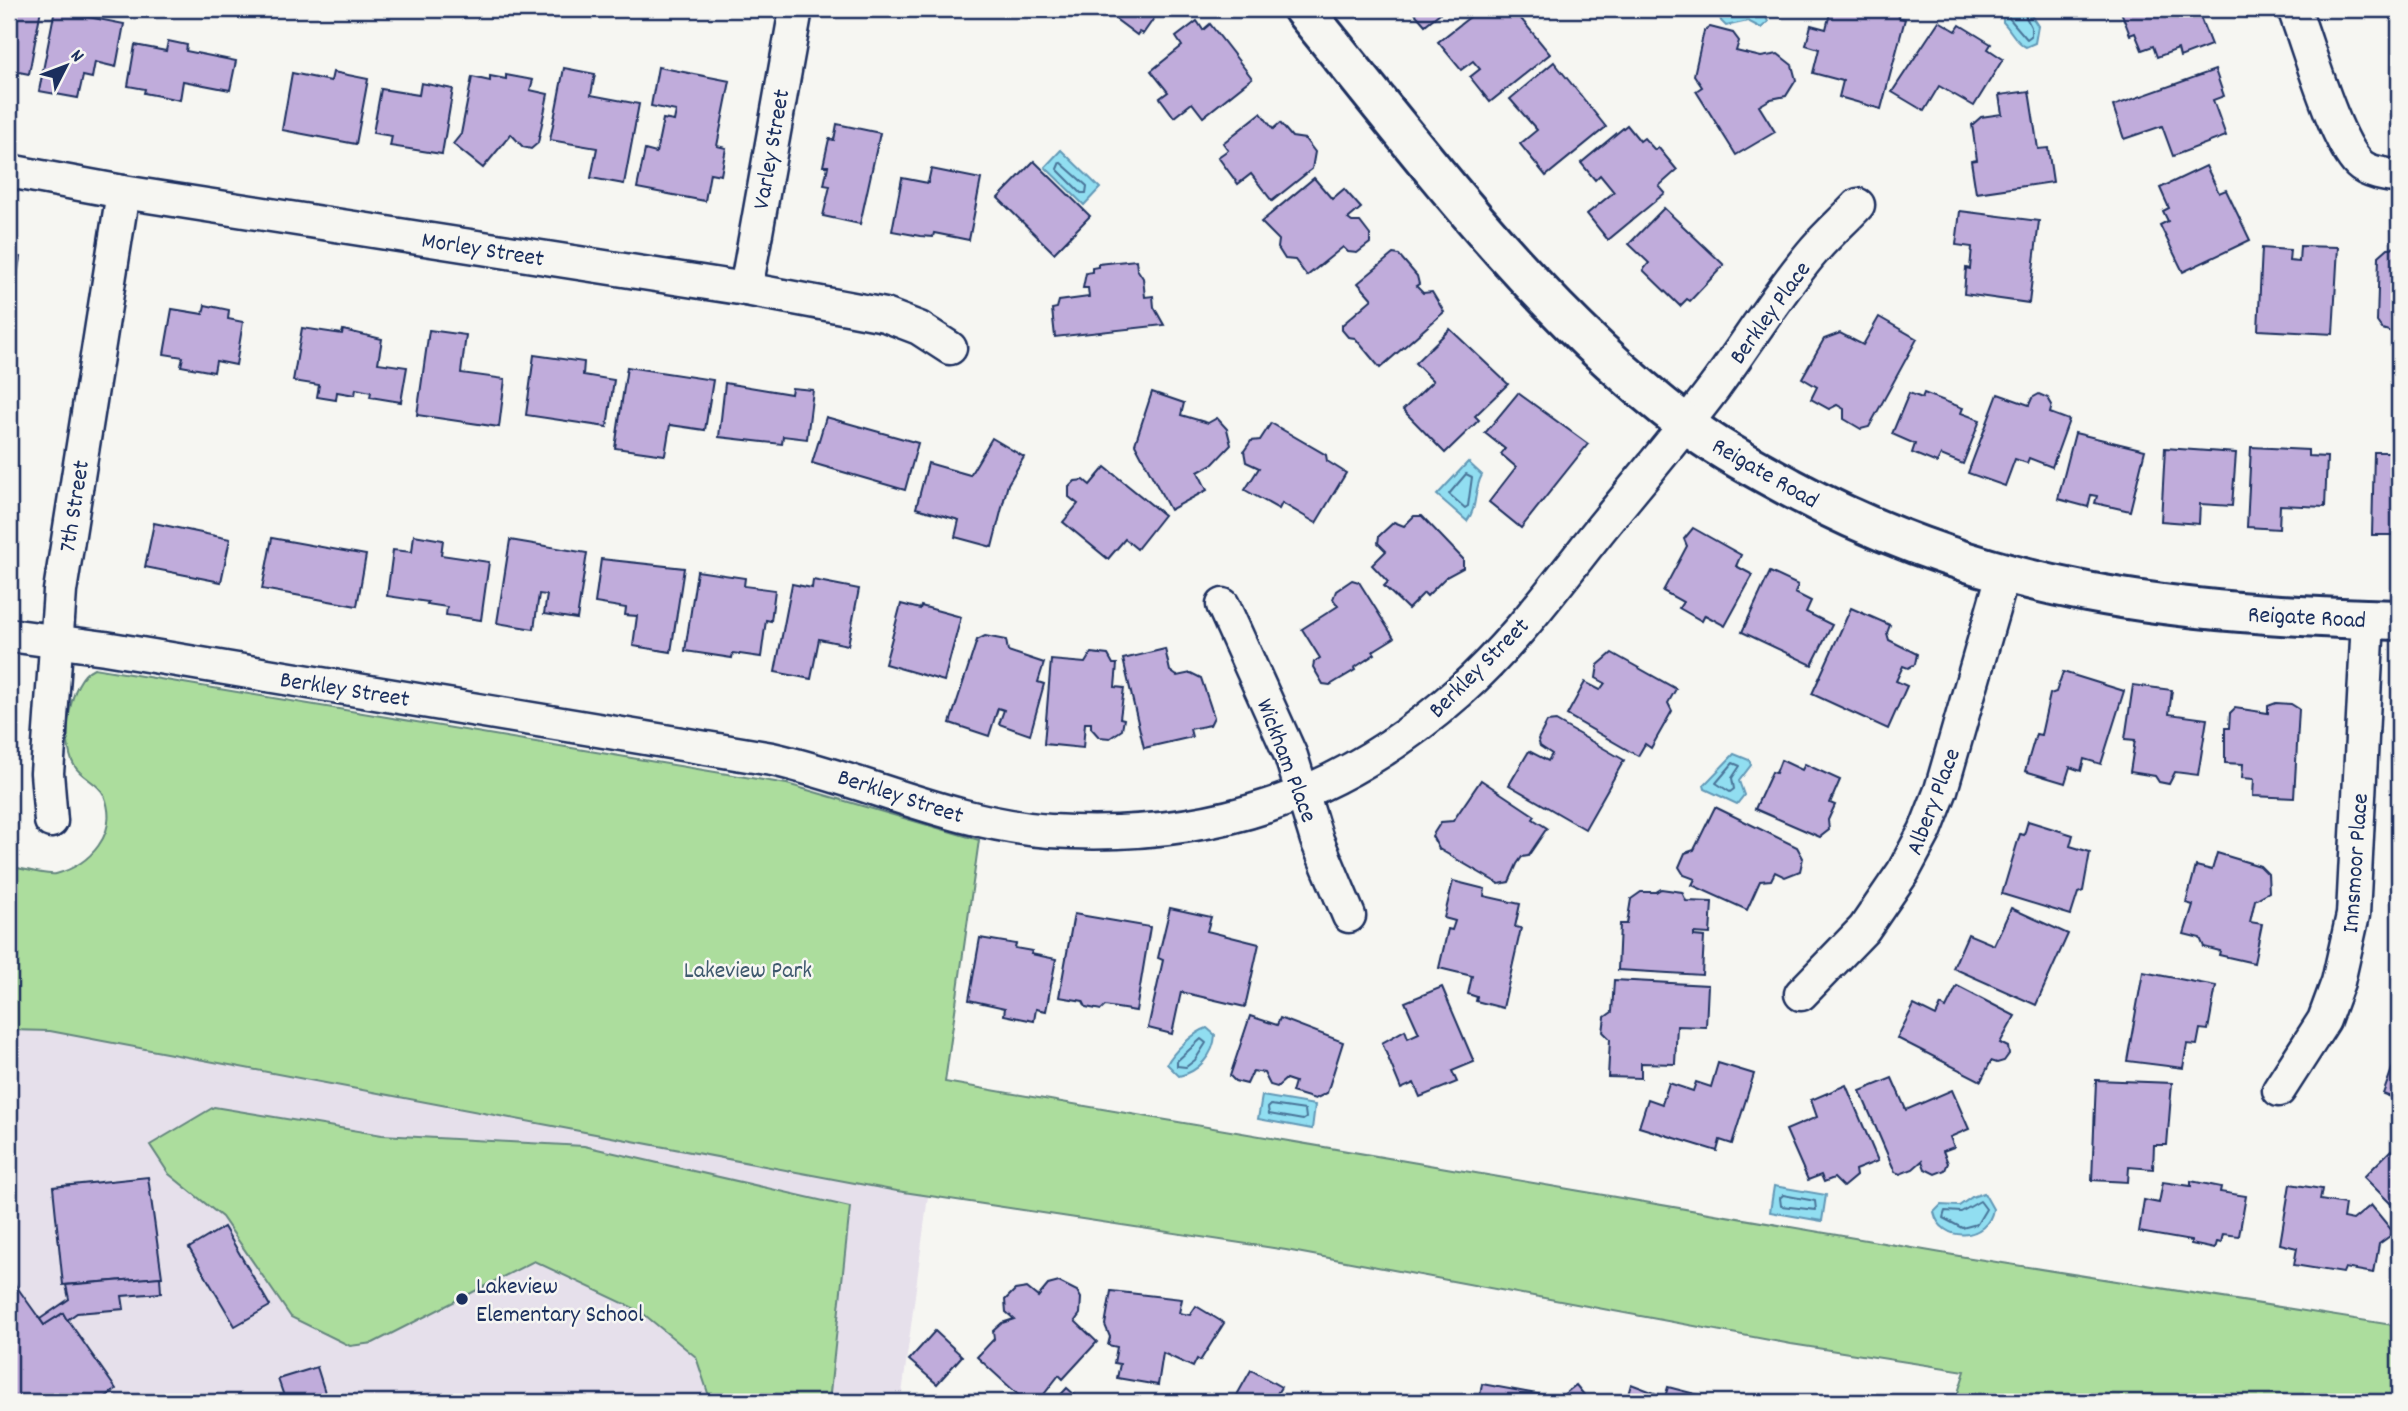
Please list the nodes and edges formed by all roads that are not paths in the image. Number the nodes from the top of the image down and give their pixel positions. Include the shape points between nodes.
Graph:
1 (796, 9) edge
2 (1303, 9) edge
3 (2294, 9) edge
4 (9, 171) edge
5 (2399, 176) edge
6 (123, 192) junction
7 (1858, 205) dead end
8 (746, 289) junction
9 (950, 348) dead end
10 (1686, 424) junction
11 (2003, 575) junction
12 (1223, 605) dead end
13 (2384, 619) edge
14 (9, 635) edge
15 (55, 642) junction
16 (1303, 794) junction
17 (51, 821) dead end
18 (1349, 916) dead end
19 (1801, 994) dead end
20 (2279, 1090) dead end

1 - 8 street, Varley Street
2 - 10 street, Reigate Road via 1515,265 1615,365
3 - 5 street via 2340,135 2360,165
4 - 6 street, Morley Street
6 - 8 street, Morley Street
6 - 15 street, 7th Street
7 - 10 street, Berkley Place via 1814,250
8 - 9 street, Morley Street via 885,315 919,328
10 - 11 street, Reigate Road via 1770,477 1849,518
10 - 16 street, Berkley Street via 1518,630 1459,692 1365,762
11 - 13 street, Reigate Road via 2151,605
11 - 19 street, Albery Place via 1925,831 1864,929
12 - 16 street, Wickham Place via 1291,756
13 - 20 street, Innsmoor Place via 2348,946 2324,1020
14 - 15 street, Berkley Street
15 - 16 street, Berkley Street via 772,759 832,773 937,811 1046,831 1162,831 1272,806
15 - 17 street, 7th Street via 47,773
16 - 18 street, Wickham Place

